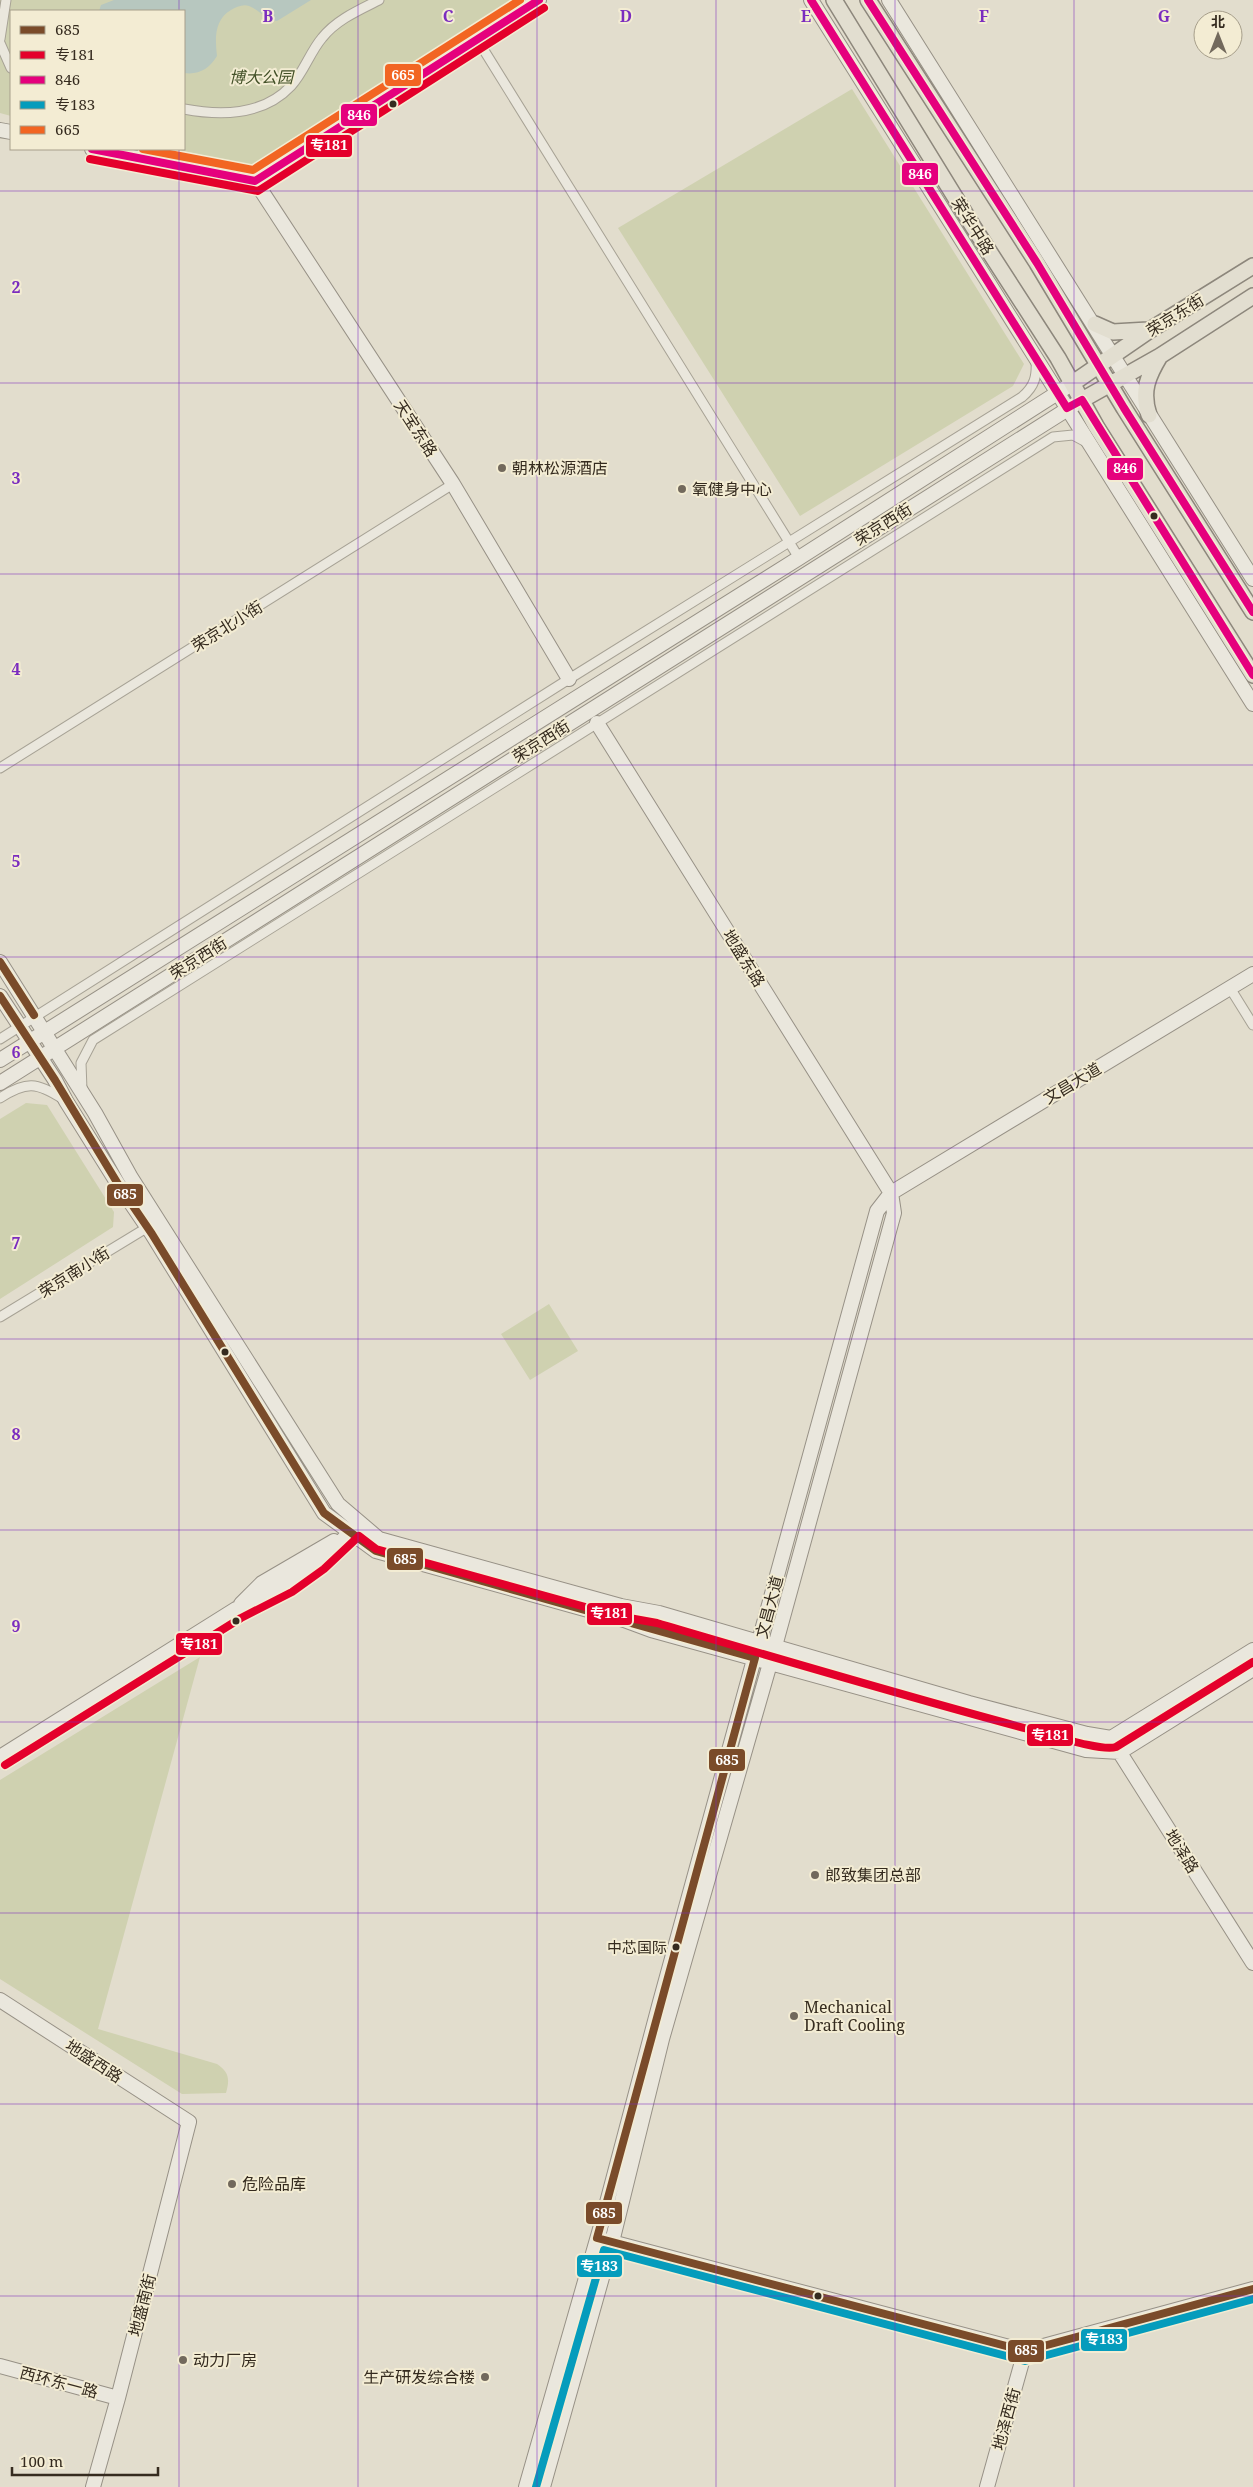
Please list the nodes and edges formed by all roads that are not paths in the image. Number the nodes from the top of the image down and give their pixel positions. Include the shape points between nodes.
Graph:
1 (6, 0) edge
2 (379, 0) edge
3 (539, 0) edge
4 (811, 0) edge
5 (834, 0) edge
6 (868, 0) edge
7 (889, 0) edge
8 (367, 3) edge
9 (876, 7) edge
10 (477, 39) junction
11 (0, 41) edge
12 (10, 66) edge
13 (185, 109) edge
14 (97, 150) edge
15 (255, 182) junction
16 (974, 228) junction
17 (1253, 266) edge
18 (982, 271) junction
19 (1253, 296) edge
20 (1095, 324) junction
21 (1150, 330) junction
22 (1114, 356) junction
23 (1160, 356) junction
24 (1035, 357) junction
25 (1099, 366) junction
26 (1126, 375) junction
27 (1073, 383) junction
28 (1110, 384) junction
29 (1057, 393) junction
30 (1082, 400) junction
31 (1067, 408) junction
32 (1149, 415) junction
33 (1090, 444) junction
34 (453, 484) junction
35 (1207, 506) junction
36 (790, 542) junction
37 (1213, 549) junction
38 (799, 558) junction
39 (1253, 579) edge
40 (1253, 612) edge
41 (1253, 674) edge
42 (569, 679) junction
43 (1253, 704) edge
44 (597, 723) junction
45 (0, 768) edge
46 (0, 962) edge
47 (1253, 974) edge
48 (1230, 988) junction
49 (0, 996) edge
50 (35, 1018) junction
51 (1253, 1025) edge
52 (20, 1027) junction
53 (44, 1032) junction
54 (0, 1039) edge
55 (30, 1042) junction
56 (55, 1049) junction
57 (41, 1058) junction
58 (0, 1060) edge
59 (0, 1083) edge
60 (82, 1092) junction
61 (0, 1098) edge
62 (66, 1101) junction
63 (891, 1193) junction
64 (148, 1227) junction
65 (0, 1318) edge
66 (354, 1527) junction
67 (759, 1642) junction
68 (775, 1646) junction
69 (1253, 1650) edge
70 (755, 1658) junction
71 (770, 1662) junction
72 (1253, 1669) edge
73 (1111, 1738) junction
74 (1120, 1752) junction
75 (0, 1756) edge
76 (1253, 1963) edge
77 (0, 2000) edge
78 (189, 2122) joint
79 (597, 2238) junction
80 (612, 2242) junction
81 (1253, 2289) edge
82 (1025, 2351) junction
83 (0, 2366) edge
84 (118, 2398) junction
85 (93, 2487) edge
86 (526, 2487) edge
87 (543, 2487) edge
88 (987, 2487) edge

1 - 11 street
2 - 8 street
3 - 10 street
4 - 18 street
5 - 16 main road, 荣华中路
6 - 9 main road, 荣华中路
7 - 20 street
8 - 13 street via 322,37 291,86 277,98 244,112 213,114
9 - 25 main road, 荣华中路
10 - 15 street
10 - 36 street
11 - 12 street
14 - 15 street
15 - 34 street, 天宝东路
16 - 18 street
16 - 27 main road, 荣华中路
17 - 21 main road, 荣京东街
18 - 24 street
19 - 23 main road, 荣京东街
20 - 21 main road via 1113,332
20 - 22 street
21 - 22 main road, 荣京东街
22 - 25 main road, 荣京东街
22 - 26 street
23 - 26 main road, 荣京东街
23 - 32 main road via 1145,388
24 - 29 street
24 - 36 street via 1034,382 1022,397
25 - 27 main road, 荣京东街
25 - 28 main road, 荣华中路
26 - 28 main road, 荣京东街
26 - 32 street
27 - 29 street, 荣京西街
27 - 30 main road, 荣华中路
28 - 30 main road, 荣京东街
28 - 37 main road, 荣华中路
29 - 31 street
29 - 38 street, 荣京西街
30 - 31 street, 荣京西街
30 - 41 main road, 荣华中路
31 - 33 street
31 - 56 street, 荣京西街
32 - 35 street
33 - 43 street
33 - 44 street via 1073,435 1053,437
34 - 42 street, 天宝东路
34 - 45 street, 荣京北小街
35 - 37 street
35 - 39 street
36 - 38 street
36 - 42 street
37 - 40 main road, 荣华中路
38 - 53 street, 荣京西街
42 - 50 street
44 - 60 street via 93,1040 80,1063
44 - 63 street, 地盛东路
46 - 50 street
47 - 48 street, 文昌大道
48 - 51 street
48 - 63 street, 文昌大道
49 - 52 street
50 - 52 street
50 - 53 street
52 - 54 street
52 - 55 street
53 - 55 street, 荣京西街
53 - 56 street
55 - 57 street
55 - 58 street, 荣京西街
56 - 57 street, 荣京西街
56 - 60 street
57 - 59 street, 荣京西街
57 - 62 street
60 - 66 street via 130,1176
61 - 62 street via 16,1087 34,1085 47,1088
62 - 64 street
63 - 67 street, 文昌大道 via 878,1211
63 - 68 street, 文昌大道 via 894,1212
64 - 65 street, 荣京南小街
64 - 66 street via 324,1513
66 - 67 street via 379,1540
66 - 70 street via 376,1551
66 - 75 street via 262,1583 236,1609
67 - 68 street
67 - 70 street, 文昌大道
68 - 71 street, 文昌大道
68 - 73 street via 969,1703
69 - 73 street
70 - 71 street
70 - 79 street, 文昌大道
71 - 74 street via 1086,1750
71 - 80 street, 文昌大道 via 662,2039
72 - 74 street
73 - 74 street, 地泽路
74 - 76 street, 地泽路
77 - 78 street, 地盛西路
78 - 84 street, 地盛南街
79 - 80 street
79 - 86 street, 文昌大道
80 - 82 street
80 - 87 street, 文昌大道
81 - 82 street
82 - 88 street, 地泽西街
83 - 84 street, 西环东一路
84 - 85 street, 地盛南街

